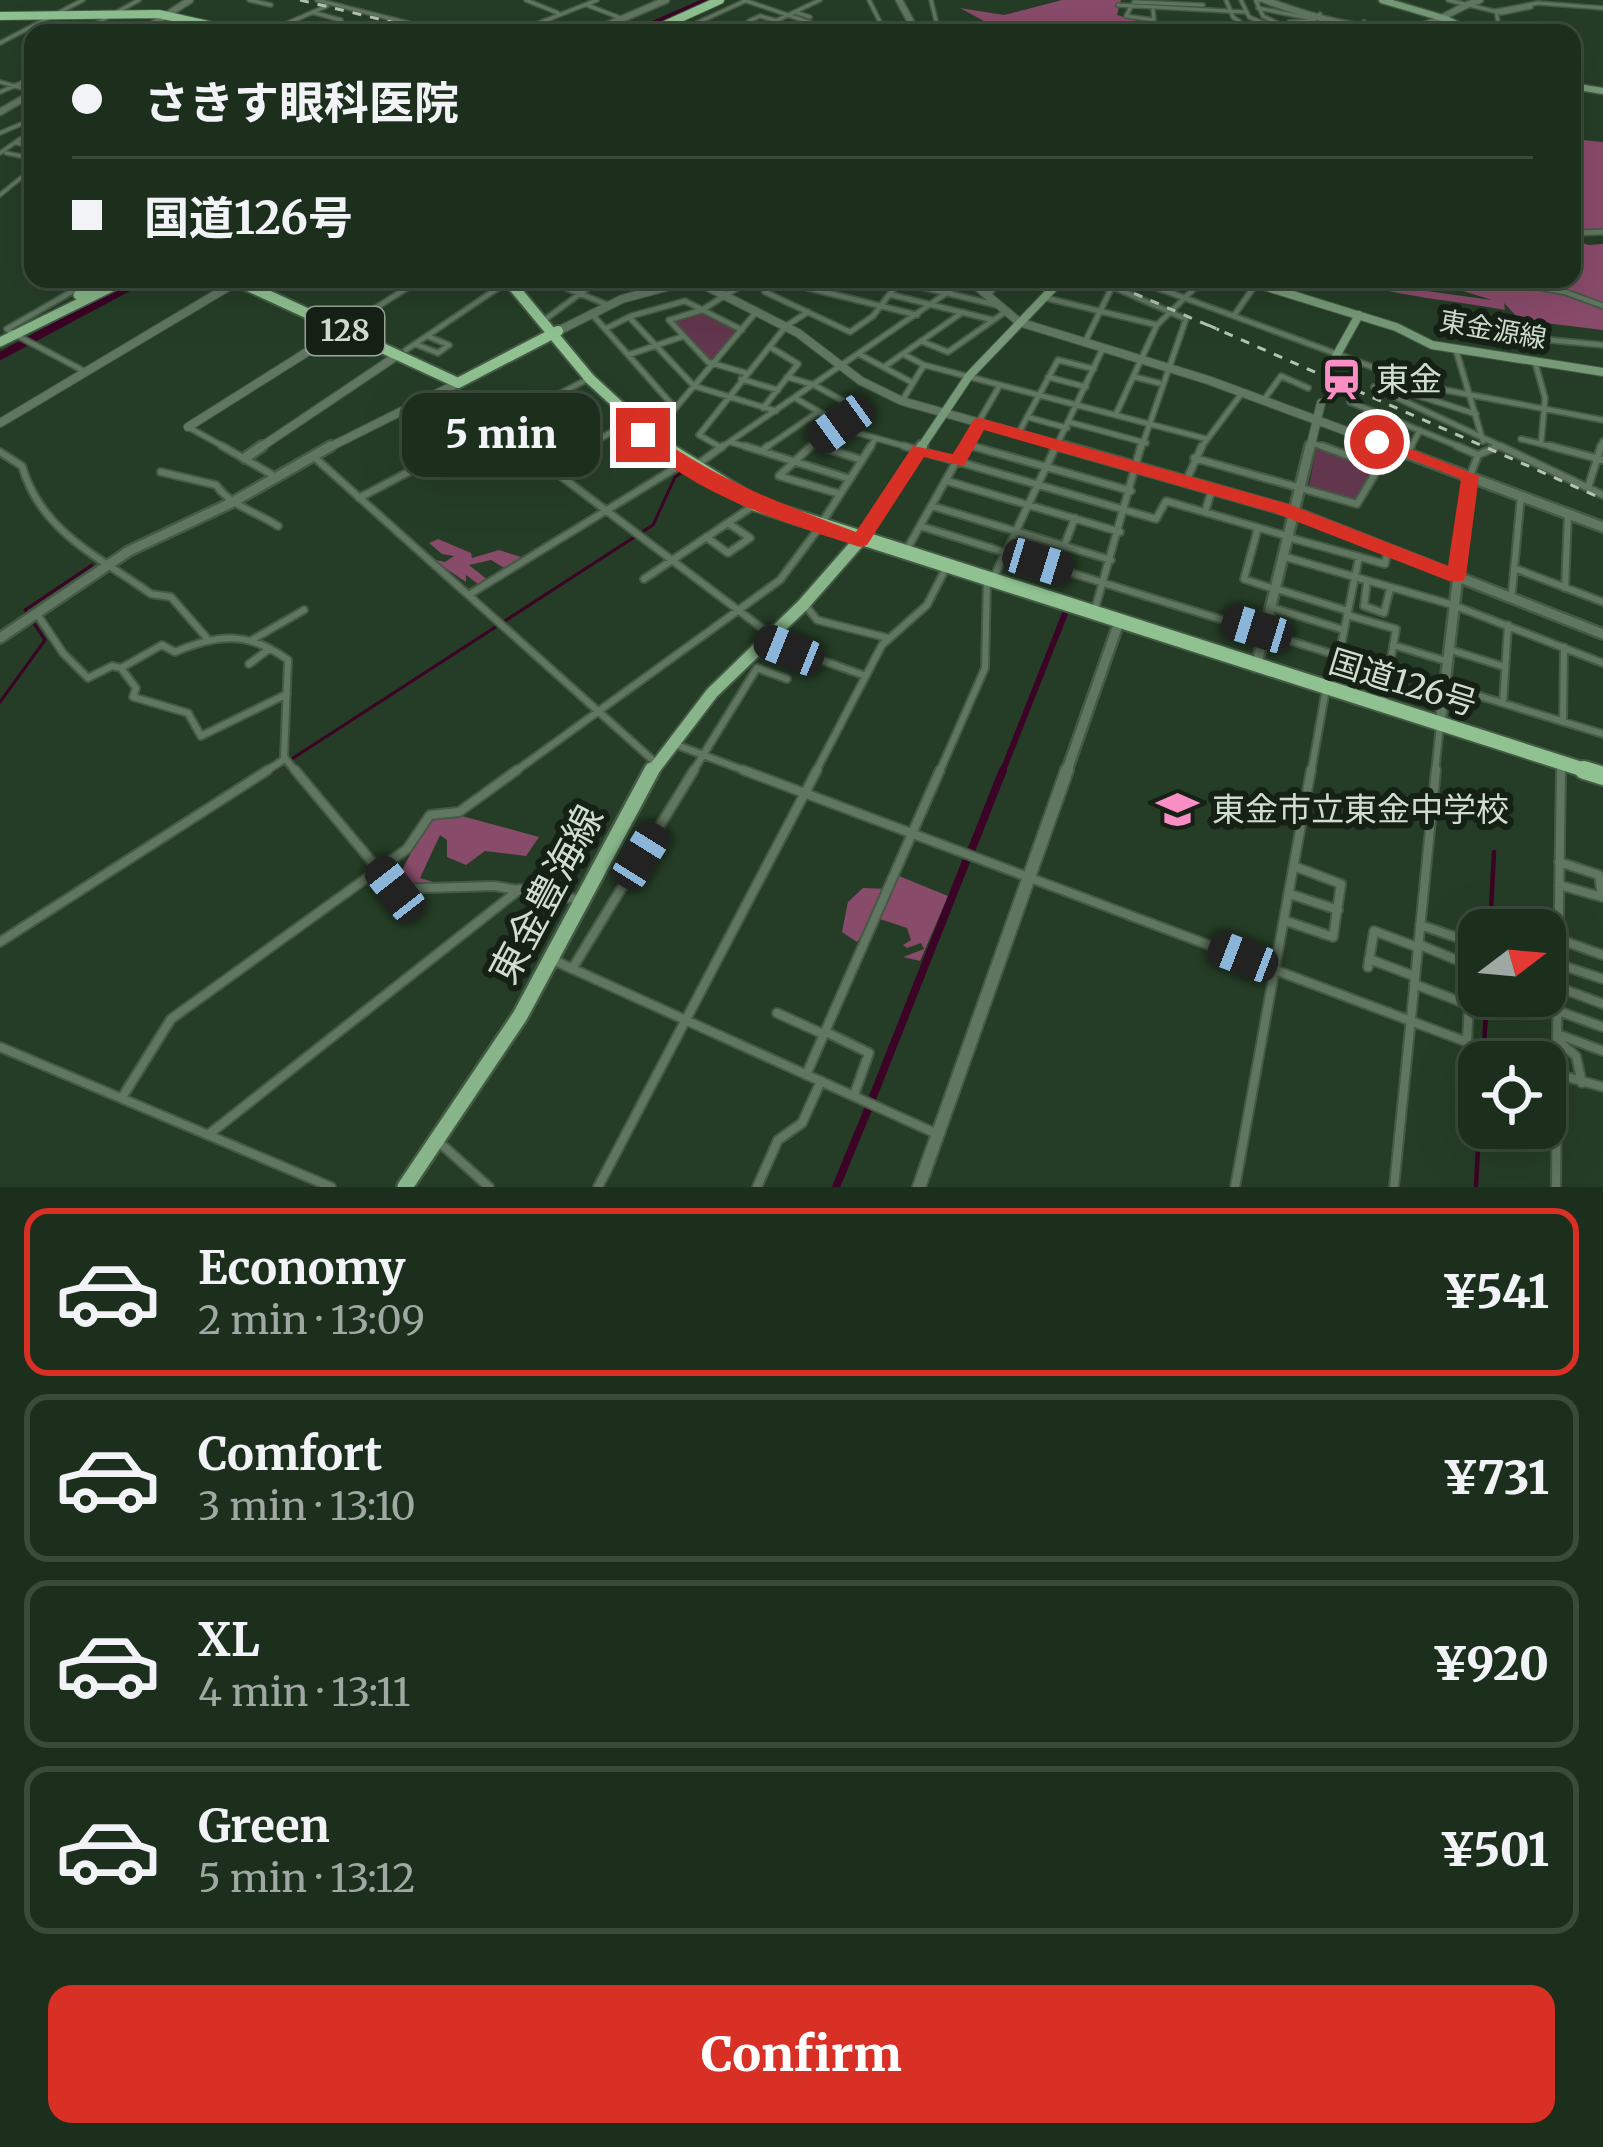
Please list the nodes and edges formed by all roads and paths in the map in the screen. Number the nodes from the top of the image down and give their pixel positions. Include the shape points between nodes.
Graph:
1 (83, 0) edge
2 (139, 0) edge
3 (190, 0) edge
4 (249, 0) edge
5 (318, 0) edge
6 (597, 0) edge
7 (667, 0) edge
8 (718, 0) edge
9 (746, 0) edge
10 (820, 0) edge
11 (1226, 0) edge
12 (1241, 0) edge
13 (1263, 0) edge
14 (1382, 0) edge
15 (1448, 0) edge
16 (1480, 0) edge
17 (1516, 0) edge
18 (1561, 0) edge
19 (1594, 0) edge
20 (526, 1) edge
21 (1150, 2) edge
22 (1134, 3) edge
23 (1186, 3) edge
24 (331, 4) junction
25 (1461, 4) junction
26 (1523, 4) junction
27 (1569, 4) junction
28 (271, 5) dead end
29 (585, 5) junction
30 (1118, 5) dead end
31 (1203, 6) edge
32 (1603, 6) edge
33 (1258, 8) junction
34 (1154, 10) junction
35 (1276, 10) junction
36 (1496, 11) junction
37 (117, 12) junction
38 (314, 12) junction
39 (795, 12) junction
40 (1229, 12) junction
41 (1245, 12) junction
42 (562, 14) junction
43 (55, 15) junction
44 (170, 15) junction
45 (788, 15) junction
46 (0, 16) edge
47 (1317, 16) junction
48 (810, 17) dead end
49 (1440, 17) junction
50 (622, 19) junction
51 (341, 20) dead end
52 (776, 21) junction
53 (1289, 22) joint
54 (37, 24) edge
55 (95, 24) edge
56 (154, 24) edge
57 (207, 24) edge
58 (286, 24) edge
59 (412, 24) edge
60 (537, 24) edge
61 (610, 24) edge
62 (664, 24) edge
63 (666, 24) edge
64 (694, 24) edge
65 (758, 24) edge
66 (769, 24) edge
67 (814, 24) edge
68 (1244, 24) edge
69 (1268, 24) edge
70 (1277, 24) edge
71 (1350, 24) edge
72 (1418, 24) edge
73 (1455, 24) edge
74 (1498, 24) edge
75 (0, 82) edge
76 (24, 83) edge
77 (16, 87) junction
78 (24, 89) edge
79 (0, 92) edge
80 (24, 175) edge
81 (0, 195) edge
82 (78, 288) edge
83 (90, 288) edge
84 (100, 288) edge
85 (110, 288) edge
86 (226, 288) edge
87 (258, 288) edge
88 (408, 288) edge
89 (498, 288) edge
90 (517, 288) edge
91 (518, 288) edge
92 (567, 288) edge
93 (587, 288) edge
94 (663, 288) edge
95 (710, 288) edge
96 (737, 288) edge
97 (771, 288) edge
98 (812, 288) edge
99 (894, 288) edge
100 (923, 288) edge
101 (955, 288) edge
102 (979, 288) edge
103 (994, 288) edge
104 (1053, 288) edge
105 (1111, 288) edge
106 (1116, 288) edge
107 (1160, 288) edge
108 (1195, 288) edge
109 (1254, 288) edge
110 (1277, 288) edge
111 (1542, 288) edge
112 (580, 293) junction
113 (890, 294) junction
114 (947, 294) junction
115 (724, 296) junction
116 (988, 296) junction
117 (1186, 297) junction
118 (1046, 298) junction
119 (608, 304) junction
120 (932, 304) junction
121 (881, 306) junction
122 (1603, 306) edge
123 (1002, 308) junction
124 (702, 310) junction
125 (757, 311) junction
126 (1100, 311) junction
127 (808, 312) junction
128 (963, 312) junction
129 (1170, 312) junction
130 (591, 313) junction
131 (1235, 314) junction
132 (917, 315) junction
133 (1359, 315) junction
134 (629, 317) junction
135 (547, 318) junction
136 (993, 320) junction
137 (1019, 322) junction
138 (1157, 325) junction
139 (786, 326) junction
140 (346, 327) junction
141 (605, 329) junction
142 (742, 330) junction
143 (555, 332) junction
144 (427, 336) junction
145 (684, 336) junction
146 (1550, 340) dead end
147 (921, 341) junction
148 (0, 342) edge
149 (1085, 342) junction
150 (656, 346) junction
151 (1603, 346) edge
152 (770, 347) junction
153 (1103, 348) junction
154 (406, 350) junction
155 (1456, 350) junction
156 (903, 354) junction
157 (628, 355) junction
158 (859, 355) junction
159 (1336, 355) junction
160 (1142, 360) junction
161 (1535, 362) junction
162 (713, 363) junction
163 (924, 365) junction
164 (841, 367) junction
165 (1166, 367) junction
166 (884, 368) junction
167 (1094, 369) junction
168 (82, 370) junction
169 (1603, 372) edge
170 (743, 376) junction
171 (969, 376) junction
172 (787, 377) junction
173 (1048, 377) junction
174 (1135, 377) junction
175 (590, 378) junction
176 (913, 382) junction
177 (458, 383) junction
178 (1159, 383) junction
179 (1000, 384) junction
180 (814, 385) junction
181 (694, 386) junction
182 (1086, 387) junction
183 (1374, 387) dead end
184 (1308, 388) dead end
185 (778, 390) junction
186 (1242, 393) junction
187 (1384, 393) junction
188 (1039, 394) junction
189 (1469, 394) junction
190 (726, 397) junction
191 (795, 398) junction
192 (902, 401) junction
193 (1263, 401) junction
194 (1350, 402) dead end
195 (1321, 404) dead end
196 (1078, 405) junction
197 (675, 408) junction
198 (763, 408) junction
199 (1545, 408) junction
200 (776, 411) junction
201 (818, 412) junction
202 (944, 413) junction
203 (1476, 414) junction
204 (1115, 415) junction
205 (1027, 417) junction
206 (1390, 417) junction
207 (1316, 420) junction
208 (1603, 420) edge
209 (628, 422) junction
210 (0, 423) edge
211 (980, 423) junction
212 (841, 424) junction
213 (1152, 424) junction
214 (1068, 425) junction
215 (188, 427) joint
216 (496, 428) junction
217 (1420, 430) junction
218 (1018, 434) junction
219 (652, 436) junction
220 (877, 438) junction
221 (1207, 439) junction
222 (1521, 439) dead end
223 (1484, 441) junction
224 (1603, 441) edge
225 (730, 442) junction
226 (1377, 442) junction
227 (1146, 443) junction
228 (1311, 443) junction
229 (1541, 444) junction
230 (813, 445) junction
231 (968, 445) junction
232 (1058, 445) junction
233 (1496, 447) junction
234 (722, 448) junction
235 (920, 450) junction
236 (0, 452) edge
237 (760, 452) junction
238 (1408, 453) junction
239 (1478, 455) junction
240 (313, 456) junction
241 (245, 458) junction
242 (1194, 458) junction
243 (862, 460) junction
244 (1600, 460) edge
245 (791, 461) junction
246 (958, 462) junction
247 (689, 465) junction
248 (1048, 467) junction
249 (1139, 468) junction
250 (161, 472) dead end
251 (1470, 476) junction
252 (278, 478) junction
253 (850, 478) junction
254 (947, 481) junction
255 (1186, 481) junction
256 (1039, 485) junction
257 (1299, 488) junction
258 (1588, 488) junction
259 (1213, 489) junction
260 (1132, 491) junction
261 (840, 494) junction
262 (1521, 495) junction
263 (1603, 495) edge
264 (359, 498) junction
265 (230, 504) junction
266 (756, 504) junction
267 (1030, 505) junction
268 (932, 506) junction
269 (1126, 510) junction
270 (605, 511) junction
271 (1205, 512) junction
272 (1293, 512) junction
273 (1568, 513) junction
274 (1075, 518) junction
275 (728, 523) junction
276 (820, 525) junction
277 (278, 526) dead end
278 (920, 526) junction
279 (1603, 526) edge
280 (1258, 528) junction
281 (1017, 532) junction
282 (1120, 532) junction
283 (706, 537) junction
284 (1287, 537) junction
285 (862, 538) junction
286 (1064, 546) junction
287 (908, 549) junction
288 (1388, 549) junction
289 (1005, 554) junction
290 (1282, 556) junction
291 (1359, 557) junction
292 (672, 560) junction
293 (1111, 560) junction
294 (108, 563) junction
295 (946, 568) junction
296 (1514, 568) junction
297 (1456, 576) junction
298 (1354, 578) junction
299 (644, 579) dead end
300 (991, 579) junction
301 (1367, 582) junction
302 (1103, 583) junction
303 (1565, 588) junction
304 (1275, 589) junction
305 (1390, 589) junction
306 (1512, 592) dead end
307 (469, 595) junction
308 (1603, 602) edge
309 (803, 605) junction
310 (1453, 605) junction
311 (1270, 607) junction
312 (1096, 609) junction
313 (35, 610) junction
314 (304, 610) dead end
315 (737, 610) junction
316 (1347, 613) junction
317 (1118, 622) junction
318 (1508, 625) junction
319 (1344, 630) junction
320 (1264, 632) junction
321 (1603, 634) edge
322 (206, 637) junction
323 (0, 638) edge
324 (768, 638) junction
325 (888, 638) junction
326 (252, 640) junction
327 (1393, 645) junction
328 (1564, 647) junction
329 (269, 649) junction
330 (1448, 649) junction
331 (1446, 662) junction
332 (1257, 663) junction
333 (1603, 663) edge
334 (249, 664) dead end
335 (750, 665) junction
336 (1505, 667) junction
337 (121, 668) junction
338 (866, 676) junction
339 (787, 679) dead end
340 (1444, 685) junction
341 (1326, 689) junction
342 (286, 694) junction
343 (1384, 700) junction
344 (1503, 703) junction
345 (599, 710) junction
346 (1440, 721) junction
347 (1563, 722) junction
348 (1603, 734) edge
349 (671, 743) junction
350 (704, 754) junction
351 (285, 759) junction
352 (656, 763) junction
353 (1562, 763) junction
354 (1603, 773) edge
355 (806, 792) junction
356 (914, 832) junction
357 (1559, 862) junction
358 (1296, 867) junction
359 (380, 869) junction
360 (1029, 876) junction
361 (1559, 885) junction
362 (523, 887) junction
363 (1290, 894) junction
364 (582, 901) junction
365 (1559, 909) edge
366 (1338, 910) junction
367 (1285, 921) junction
368 (1420, 925) junction
369 (1458, 938) edge
370 (1566, 942) edge
371 (0, 943) edge
372 (1418, 946) junction
373 (1603, 955) edge
374 (552, 959) junction
375 (1458, 960) edge
376 (1566, 967) edge
377 (572, 969) junction
378 (1276, 969) junction
379 (1414, 980) junction
380 (1603, 980) edge
381 (1566, 990) edge
382 (1458, 1000) edge
383 (1603, 1004) edge
384 (777, 1013) dead end
385 (1566, 1014) edge
386 (1558, 1017) edge
387 (686, 1020) junction
388 (1410, 1020) junction
389 (1603, 1027) edge
390 (825, 1033) junction
391 (1557, 1034) junction
392 (1464, 1041) edge
393 (0, 1047) edge
394 (1603, 1051) edge
395 (806, 1075) junction
396 (1566, 1079) edge
397 (820, 1081) junction
398 (1582, 1083) junction
399 (1603, 1087) edge
400 (123, 1096) junction
401 (854, 1096) junction
402 (938, 1135) junction
403 (208, 1136) junction
404 (437, 1141) junction
405 (1556, 1149) edge
406 (331, 1187) edge
407 (405, 1187) edge
408 (489, 1187) edge
409 (598, 1187) edge
410 (757, 1187) edge
411 (919, 1187) edge
412 (1235, 1187) edge
413 (1394, 1187) edge
414 (1556, 1187) edge

1 - 43 street
2 - 37 street
3 - 44 street
4 - 28 street
5 - 24 street
6 - 29 street
7 - 50 street
8 - 62 highway
8 - 63 highway
9 - 45 street
9 - 64 street
10 - 39 street
11 - 40 street
12 - 41 street
13 - 33 street
13 - 47 street
14 - 49 main road
15 - 25 street
16 - 25 street
17 - 26 street
18 - 27 street
19 - 32 street
20 - 42 street
21 - 22 street
21 - 23 street
22 - 30 street
22 - 34 street
22 - 34 street via 1126,16 1154,20
23 - 31 street
24 - 38 street
24 - 59 street
25 - 36 street
25 - 49 street
26 - 27 street
26 - 36 street via 1531,7 1513,16
27 - 32 street
29 - 42 street
29 - 50 street
31 - 34 street
31 - 40 street
33 - 35 street
33 - 70 street
35 - 47 street
35 - 53 street
36 - 74 street
37 - 43 highway
37 - 44 highway
37 - 55 street
38 - 51 street
38 - 58 street
39 - 45 street
39 - 48 street
40 - 41 street
40 - 68 street
41 - 69 street
42 - 60 street
43 - 46 highway
43 - 54 street
44 - 56 street
44 - 57 highway
45 - 52 street
45 - 67 street
47 - 53 street
47 - 71 street
49 - 72 street
49 - 73 main road
50 - 61 street
52 - 65 street via 748,21
52 - 66 street
75 - 77 street
76 - 77 street
77 - 78 street
77 - 79 street
80 - 81 street
82 - 168 street via 7,329
83 - 148 main road
84 - 148 main road
85 - 148 main road
86 - 168 street
87 - 140 highway, 128
88 - 140 street
89 - 144 street
90 - 143 highway, 国道126号
91 - 135 highway, 国道126号
92 - 112 street
93 - 112 street
94 - 119 street
95 - 115 street
96 - 115 street
97 - 127 street via 766,292
98 - 121 street
99 - 113 street
100 - 114 street
101 - 114 street
102 - 116 street
103 - 116 street
104 - 118 main road
105 - 126 street
106 - 129 street
107 - 117 street
108 - 117 street
109 - 131 street
110 - 133 main road, 東金源線
111 - 122 street
112 - 119 street
112 - 135 street
113 - 120 street
113 - 121 street
114 - 120 street
114 - 123 street
115 - 124 street
115 - 125 street
116 - 123 street
117 - 129 street
117 - 131 street
118 - 126 street
118 - 137 main road
119 - 130 street
120 - 128 street
120 - 132 street
121 - 127 street via 850,332
121 - 132 street
123 - 136 street
123 - 137 street
124 - 134 street via 685,301
124 - 142 street
124 - 145 street via 668,320
125 - 139 street
125 - 142 street
126 - 138 street
126 - 149 street
127 - 139 street
128 - 136 street
128 - 147 street
129 - 138 street
129 - 165 street via 1186,319
130 - 141 street
130 - 143 street
131 - 159 street
132 - 158 street
133 - 155 main road, 東金源線
133 - 159 main road
134 - 141 street
134 - 150 street
135 - 143 highway, 国道126号
136 - 147 street via 948,352
137 - 149 street
137 - 171 main road
138 - 160 street
139 - 152 street
139 - 164 street
140 - 154 highway, 128
140 - 215 street
141 - 157 street
142 - 162 street
143 - 175 highway, 国道126号
143 - 177 highway
143 - 219 highway, 国道126号
144 - 154 street
144 - 154 street via 449,345 438,353
145 - 150 street
145 - 162 street
146 - 151 street
147 - 156 street
149 - 153 street
150 - 157 street
150 - 181 street
152 - 170 street
152 - 172 street via 798,364
153 - 160 street
153 - 167 street
154 - 177 highway, 128
154 - 241 street
155 - 161 main road, 東金源線
155 - 189 street
156 - 163 street
156 - 166 street
157 - 197 street
158 - 164 street
158 - 166 street
159 - 189 street
160 - 165 street
160 - 174 street
161 - 169 main road, 東金源線
161 - 199 street
162 - 170 street
162 - 181 street
163 - 171 street
163 - 176 street
164 - 180 street
164 - 192 street
165 - 178 street
165 - 186 street
166 - 176 street
167 - 173 street via 1058,360
167 - 182 street
168 - 210 street
170 - 185 street
170 - 190 street
171 - 179 street
171 - 202 main road
172 - 180 street
172 - 185 street
173 - 182 street
173 - 188 street
174 - 178 street
174 - 204 street
175 - 209 highway, 国道126号
175 - 216 street
176 - 192 street
177 - 216 street
177 - 240 street
178 - 213 street
179 - 188 street
179 - 211 street
180 - 191 street
180 - 212 street via 860,410
181 - 190 street
181 - 197 street
182 - 196 street
183 - 187 street
184 - 193 street via 1281,376
185 - 198 street
186 - 193 street
186 - 221 street
187 - 203 street via 1397,389
187 - 223 street
188 - 196 street
188 - 205 street
189 - 199 street
189 - 203 street
190 - 198 street
190 - 234 street via 699,435
191 - 200 street
191 - 201 street
192 - 202 street
193 - 207 street
194 - 206 street
195 - 207 street
196 - 204 street
196 - 214 street
197 - 219 street
198 - 200 street
199 - 208 street
199 - 229 street
200 - 225 street
201 - 212 street
201 - 237 street
202 - 211 street
202 - 235 main road
203 - 223 street
204 - 213 street
205 - 214 street
205 - 218 street
206 - 217 street
206 - 226 street
207 - 226 street
207 - 228 street
209 - 247 highway, 国道126号
209 - 270 street via 550,468
211 - 218 street
211 - 231 street
212 - 220 street
212 - 230 street
213 - 221 street
213 - 227 street
214 - 227 street
214 - 232 street
215 - 241 street
216 - 264 street
217 - 238 street
217 - 239 street
218 - 232 street
219 - 247 highway, 国道126号
220 - 235 street
220 - 243 street
221 - 242 street
222 - 229 street
223 - 233 street
224 - 244 street
225 - 234 street
225 - 237 street
226 - 238 street
227 - 249 street
228 - 257 street
228 - 257 street via 1379,467 1357,504
229 - 244 street
230 - 243 street
230 - 245 street
231 - 246 street
231 - 248 street
232 - 248 street
232 - 249 street
233 - 239 street
233 - 258 street
234 - 247 street
235 - 246 street
235 - 285 main road
236 - 294 street via 22,466 45,518
237 - 245 street
238 - 251 street
239 - 251 street
240 - 252 street
240 - 264 street
241 - 252 street
242 - 255 street
242 - 257 street
243 - 253 street
244 - 258 street
245 - 253 street
245 - 261 street via 779,476
246 - 254 street
246 - 256 street
247 - 266 highway, 国道126号
247 - 270 street
247 - 276 highway, 国道126号
248 - 256 street
248 - 260 street
249 - 255 street
249 - 260 street
250 - 265 street via 216,485
251 - 262 street
251 - 297 street
252 - 265 street
253 - 261 street
254 - 267 street
254 - 268 street
255 - 259 street
256 - 267 street
256 - 269 street
257 - 272 street
258 - 263 street
259 - 271 street
259 - 272 street
260 - 269 street
261 - 276 street
262 - 273 street
262 - 296 street
264 - 307 street
265 - 277 street
265 - 294 street
266 - 275 street
266 - 276 highway, 国道126号
267 - 274 street
267 - 281 street
268 - 278 street
268 - 281 street
269 - 271 street via 1156,518 1166,501
269 - 282 street
270 - 292 street
270 - 307 street
271 - 280 street
272 - 284 street
272 - 288 street
273 - 279 street
273 - 303 street
274 - 282 street
274 - 286 street
275 - 283 street
275 - 283 street via 750,538 728,554
276 - 285 highway, 国道126号
276 - 315 street via 784,577
278 - 287 street
278 - 289 street
280 - 284 street
280 - 304 street via 1244,579
281 - 286 street
281 - 289 street
282 - 293 street
283 - 292 street
284 - 290 street
284 - 291 street
285 - 287 highway, 国道126号
285 - 295 highway, 国道126号
285 - 309 main road, 東金豊海線
286 - 293 street
287 - 300 highway, 国道126号
288 - 291 street via 1384,564
288 - 297 street
289 - 300 street
289 - 302 street
290 - 298 street
290 - 304 street
291 - 298 street
292 - 299 street
292 - 315 street
293 - 302 street
294 - 313 street
294 - 322 street via 152,594 171,597
295 - 300 highway, 国道126号
295 - 325 street via 927,605
296 - 303 street
296 - 306 street
297 - 310 street
297 - 321 street
298 - 301 street
298 - 316 street
300 - 312 highway, 国道126号
300 - 317 highway, 国道126号
300 - 356 street via 985,668
301 - 305 street
301 - 305 street via 1363,604 1384,613
302 - 312 street
302 - 320 street
303 - 308 street
304 - 311 street
304 - 316 street
305 - 310 street
307 - 345 street
309 - 324 main road, 東金豊海線
309 - 325 street via 817,620
310 - 318 street
310 - 330 street
311 - 319 street
311 - 320 street
312 - 332 highway, 国道126号
313 - 323 street
313 - 337 street via 86,677
314 - 326 street
315 - 324 street
315 - 345 street
316 - 319 street
316 - 327 street via 1396,629
317 - 332 highway, 国道126号
317 - 360 street
318 - 328 street
318 - 336 street
319 - 320 street via 1340,656
320 - 332 street
322 - 326 street via 240,632
322 - 337 street via 175,652 162,645
324 - 335 main road, 東金豊海線
324 - 338 street
325 - 338 street
326 - 329 street
327 - 331 street
327 - 343 street
328 - 333 street
328 - 347 street
329 - 334 street
329 - 342 street via 288,660
330 - 331 street
330 - 336 street
331 - 340 street
332 - 341 highway, 国道126号
332 - 343 highway, 国道126号
335 - 339 street
335 - 349 main road, 東金豊海線
335 - 350 street
336 - 344 street
337 - 342 street via 136,688 133,697 188,713 201,736
338 - 355 street
340 - 344 street
340 - 346 street
341 - 346 highway, 国道126号
341 - 358 street
342 - 351 street
343 - 346 highway, 国道126号
344 - 347 street
345 - 352 street
345 - 359 street via 459,812 430,814 407,849
346 - 353 highway, 国道126号
346 - 354 highway, 国道126号
346 - 368 street
347 - 348 street
349 - 350 street
349 - 352 main road, 東金豊海線
350 - 355 street
350 - 377 street
351 - 359 street
351 - 371 street
352 - 364 main road, 東金豊海線
353 - 354 highway, 国道126号
353 - 357 street
355 - 356 street
355 - 387 street
356 - 360 street
356 - 390 street
357 - 361 street
357 - 361 street via 1599,875 1602,897
358 - 363 street
358 - 366 street via 1341,884
359 - 362 street via 404,892
359 - 400 street via 171,1019
360 - 378 street
360 - 402 street
361 - 365 street
362 - 364 street
362 - 403 street
363 - 366 street
363 - 367 street
364 - 374 main road, 東金豊海線
366 - 367 street via 1333,937
367 - 378 street
368 - 369 street
368 - 372 street
370 - 373 street
372 - 375 street
372 - 379 street
372 - 379 street via 1374,931 1369,963
374 - 377 street
374 - 404 main road, 東金豊海線
376 - 380 street
377 - 387 street
378 - 388 street
378 - 412 street
379 - 382 street
379 - 388 street
381 - 383 street
384 - 390 street
385 - 389 street
386 - 391 street
387 - 395 street
387 - 409 street
388 - 392 street
388 - 413 street
390 - 395 street
390 - 401 street via 869,1052
391 - 394 street
391 - 398 street via 1576,1056
393 - 400 street
395 - 397 street
396 - 398 street
397 - 401 street
397 - 410 street
398 - 399 street
400 - 403 street
401 - 402 street
402 - 411 street
403 - 406 street
404 - 407 main road, 東金豊海線
404 - 408 street
405 - 414 street

